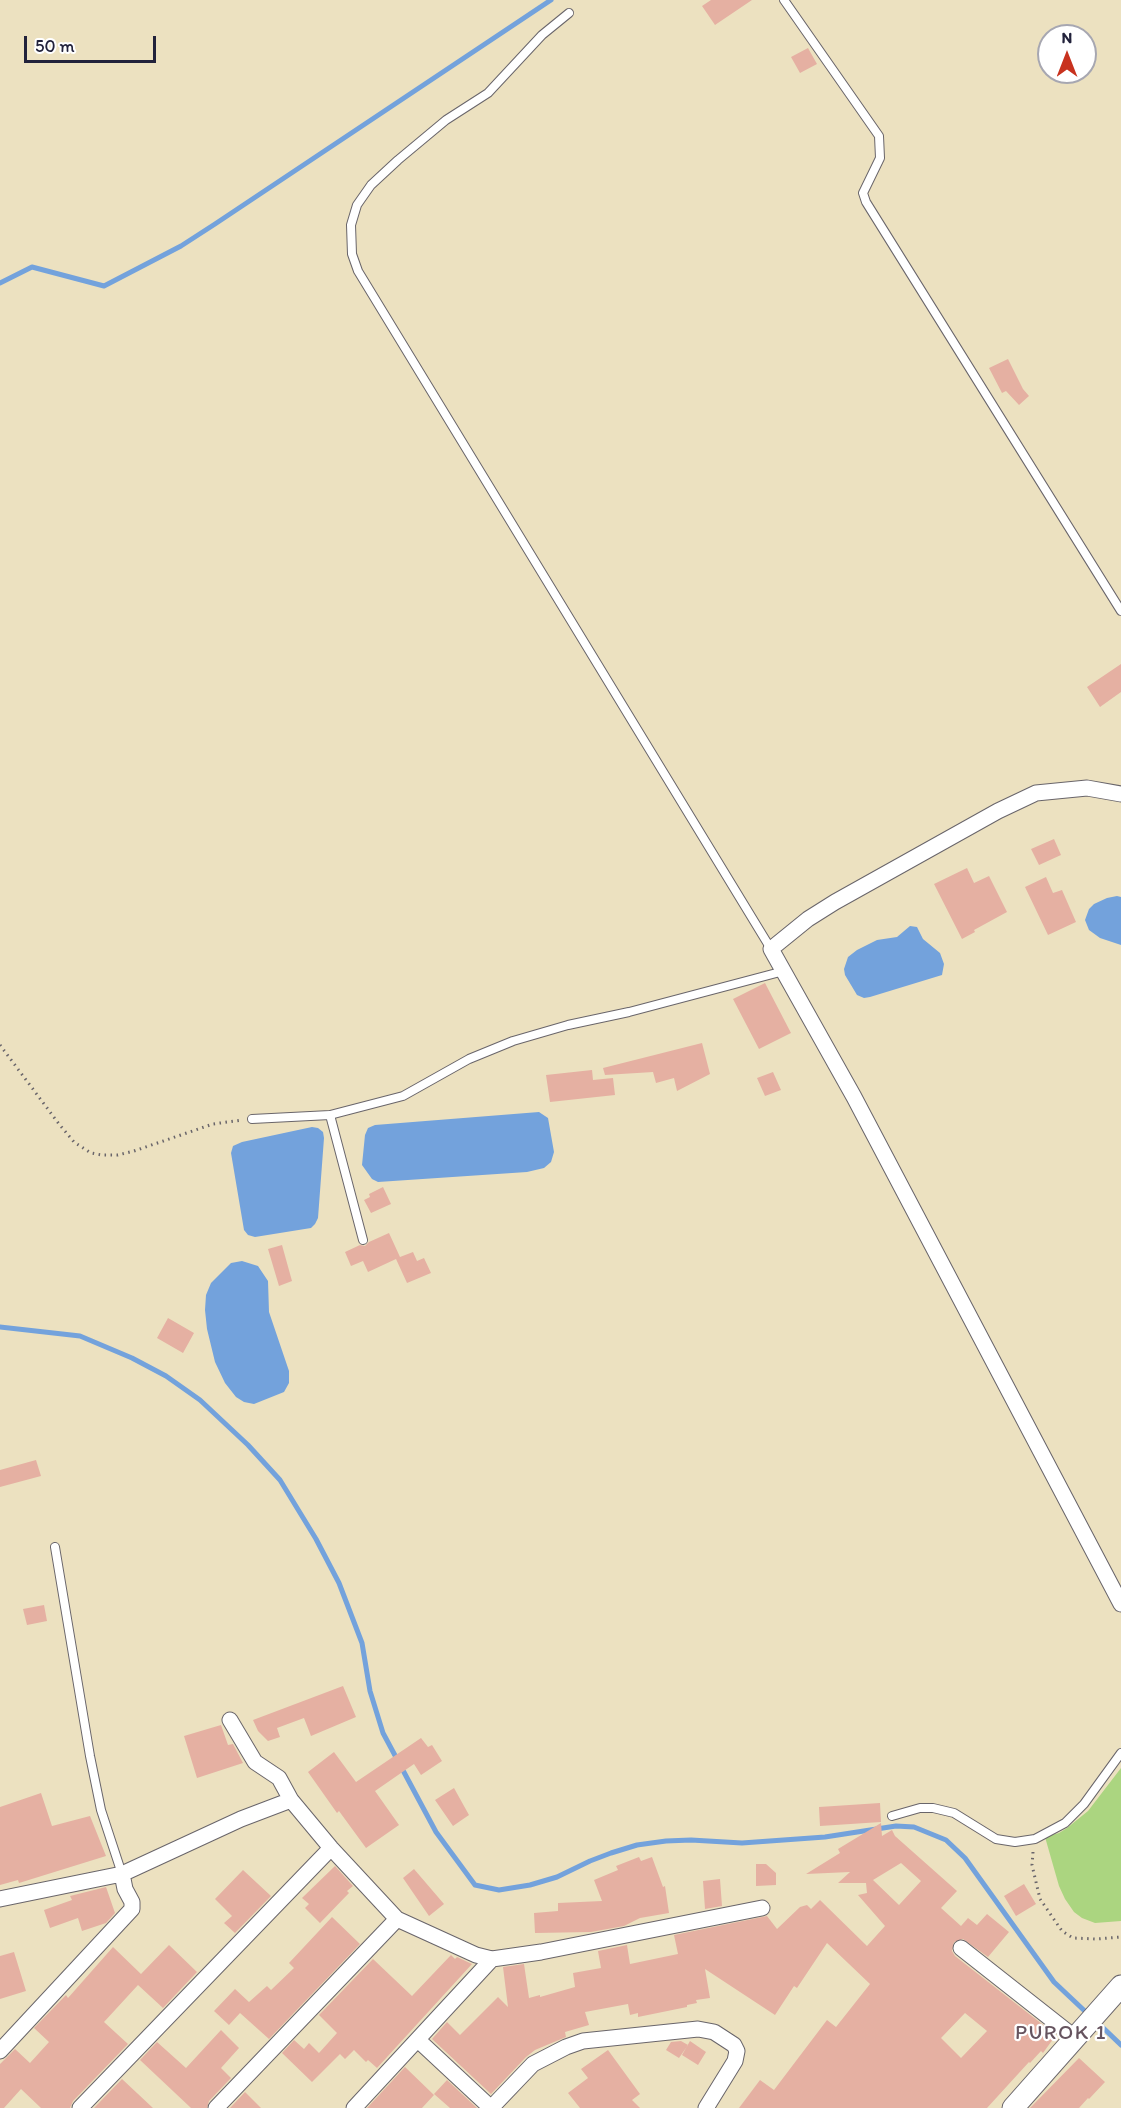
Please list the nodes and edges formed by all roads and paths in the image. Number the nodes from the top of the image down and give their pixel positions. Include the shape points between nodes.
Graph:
1 (784, 0) edge
2 (569, 13) dead end
3 (1121, 611) edge
4 (1121, 794) edge
5 (771, 949) junction
6 (784, 971) junction
7 (0, 1045) edge
8 (330, 1115) junction
9 (252, 1119) joint
10 (363, 1240) dead end
11 (55, 1547) dead end
12 (1121, 1604) edge
13 (230, 1720) dead end
14 (1121, 1753) edge
15 (291, 1800) junction
16 (892, 1816) dead end
17 (1035, 1839) junction
18 (331, 1848) junction
19 (122, 1874) junction
20 (0, 1899) edge
21 (762, 1908) dead end
22 (397, 1919) junction
23 (1121, 1937) edge
24 (961, 1948) dead end
25 (492, 1959) junction
26 (1121, 1986) edge
27 (1077, 2034) junction
28 (418, 2040) junction
29 (0, 2051) edge
30 (80, 2108) edge
31 (216, 2108) edge
32 (354, 2108) edge
33 (491, 2108) edge
34 (706, 2108) edge
35 (1013, 2108) edge

1 - 3 lane via 879,136 880,158 863,193 866,202
2 - 5 lane via 542,35 488,93 446,120 371,185 357,205 351,225 352,254 364,281
4 - 5 street via 1087,788 1036,793 835,902
5 - 6 street
6 - 8 lane via 513,1041 469,1059 403,1096
6 - 12 street
7 - 9 path via 74,1142 91,1153 118,1155 213,1124
8 - 9 lane
8 - 10 lane
11 - 19 lane via 101,1810
13 - 15 street via 255,1762 279,1778
14 - 17 lane via 1084,1804 1065,1822
15 - 18 street
15 - 19 street
16 - 17 lane via 933,1808 954,1813 996,1839
17 - 23 path via 1032,1865 1040,1899 1062,1931 1073,1938
18 - 22 street
18 - 30 street
19 - 20 street
19 - 29 street via 132,1910
21 - 25 street
22 - 25 street
22 - 31 street
24 - 27 street
25 - 28 street
26 - 27 main road
27 - 35 main road
28 - 32 street
28 - 33 street
33 - 34 street via 532,2064 566,2047 698,2029 714,2032 737,2051 735,2061

